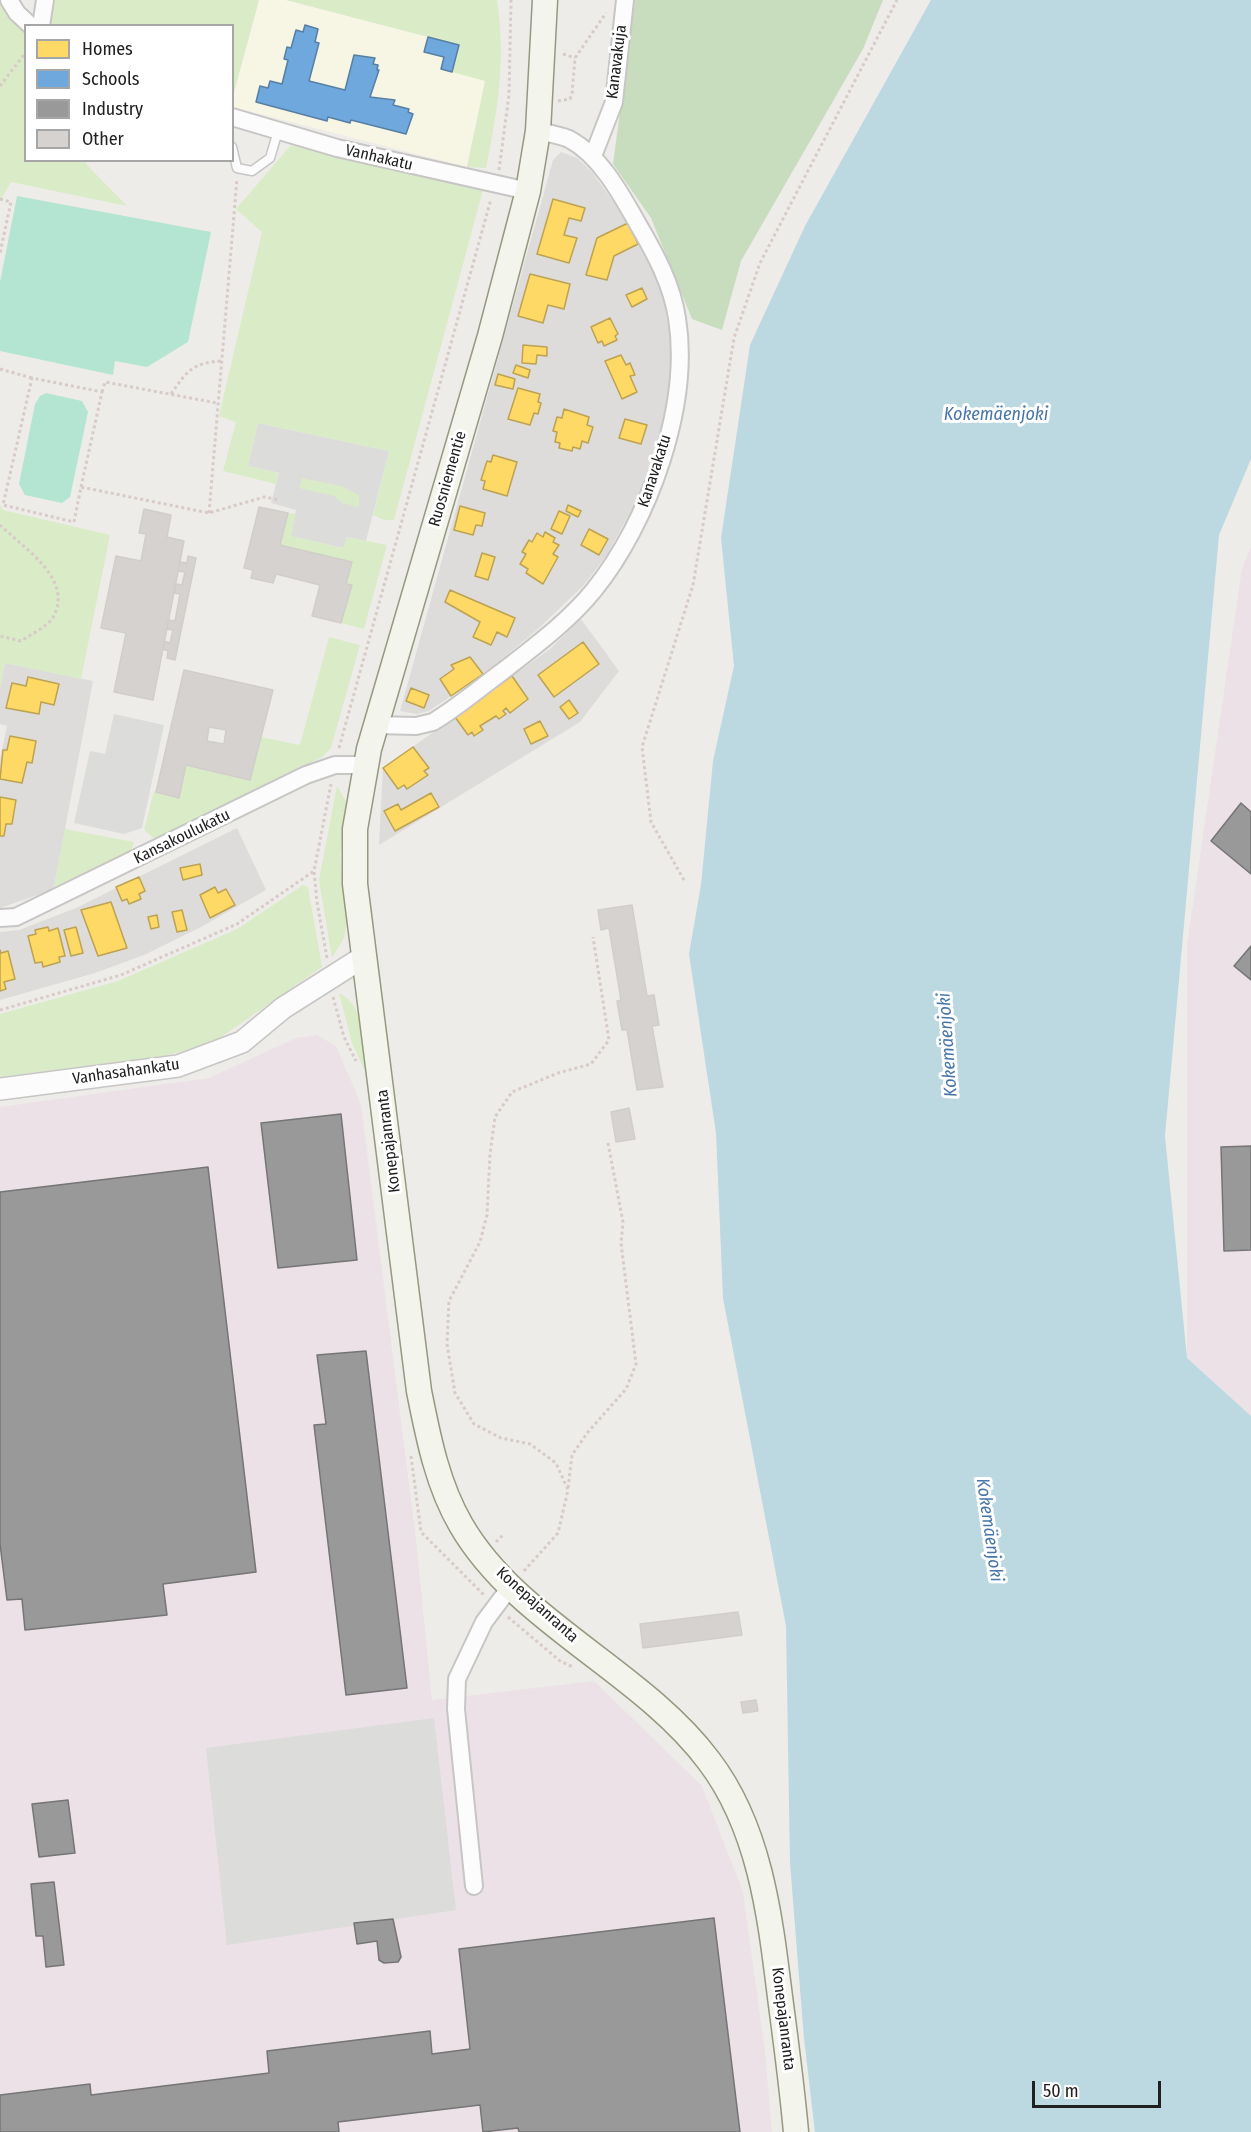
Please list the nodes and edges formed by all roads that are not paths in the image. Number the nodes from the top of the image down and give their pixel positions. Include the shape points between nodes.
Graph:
1 (9, 0) edge
2 (45, 0) edge
3 (545, 0) edge
4 (624, 0) edge
5 (29, 24) edge
6 (41, 24) edge
7 (234, 118) edge
8 (278, 131) junction
9 (538, 131) junction
10 (234, 155) edge
11 (593, 156) junction
12 (528, 191) junction
13 (376, 725) junction
14 (365, 765) junction
15 (0, 918) edge
16 (365, 956) junction
17 (0, 1089) edge
18 (511, 1586) junction
19 (474, 1886) dead end
20 (796, 2132) edge

1 - 5 street
2 - 6 street
3 - 9 main road, Ruosniementie
4 - 11 street, Kanavakuja via 614,102
7 - 8 street, Vanhakatu
8 - 10 lane via 270,158 252,171 237,168
8 - 12 street, Vanhakatu
9 - 11 street, Kanavakatu via 568,139
9 - 12 main road, Ruosniementie
11 - 13 street, Kanavakatu via 651,245 668,283 677,317 681,359 675,404 641,513 617,559 593,591 551,633 433,722 416,726
12 - 13 main road, Ruosniementie via 490,336
13 - 14 main road, Ruosniementie
14 - 15 street, Kansakoulukatu via 335,765 306,775 16,917
14 - 16 main road, Ruosniementie via 355,829 355,884
16 - 17 street, Vanhasahankatu via 283,1008 242,1042 178,1066
16 - 18 main road, Konepajanranta via 419,1391 429,1439 461,1525
18 - 19 street via 470,1648 457,1679 456,1709
18 - 20 main road, Konepajanranta via 682,1730 710,1761 738,1809 761,1874

